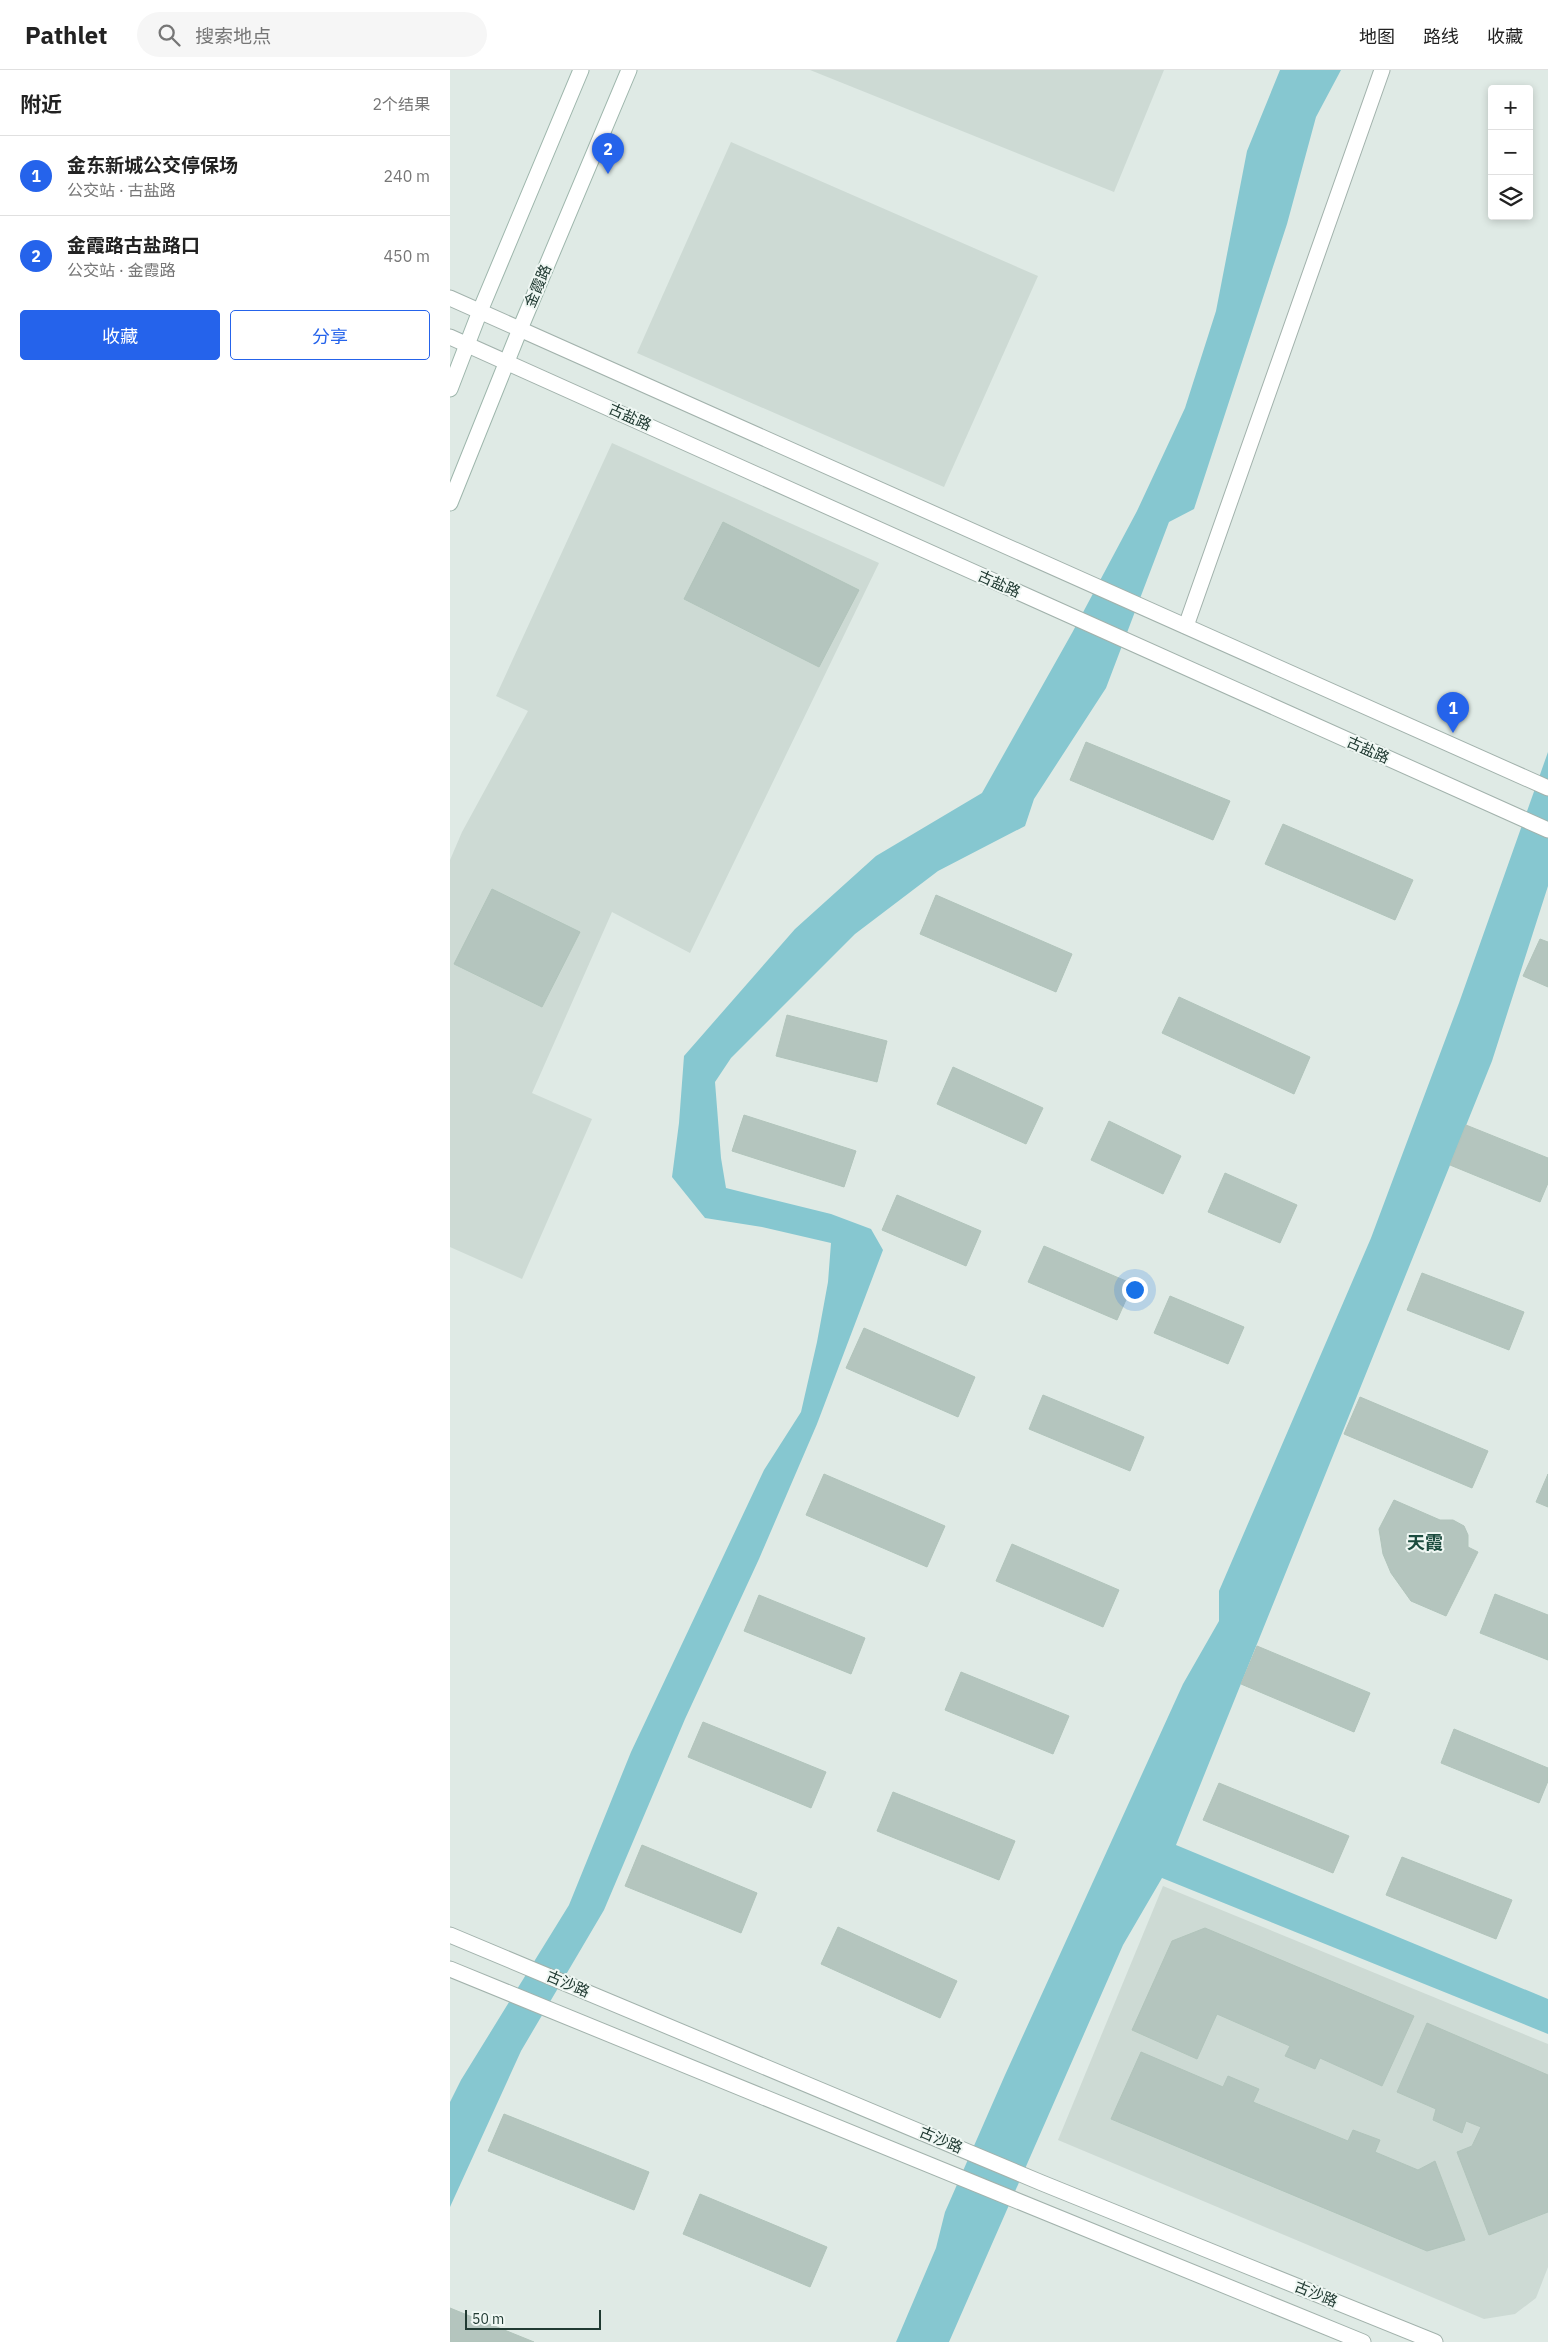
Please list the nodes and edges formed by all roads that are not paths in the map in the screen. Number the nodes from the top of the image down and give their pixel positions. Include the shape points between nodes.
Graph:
1 (581, 70) edge
2 (630, 70) edge
3 (1382, 70) edge
4 (450, 298) edge
5 (480, 311) junction
6 (520, 329) junction
7 (450, 337) edge
8 (467, 345) junction
9 (508, 362) junction
10 (450, 389) edge
11 (450, 503) edge
12 (1186, 626) junction
13 (1548, 788) edge
14 (1548, 830) edge
15 (450, 1935) edge
16 (450, 1969) edge
17 (1364, 2342) edge
18 (1435, 2342) edge

1 - 5 street
2 - 6 street, 金霞路
3 - 12 street
4 - 5 street
5 - 6 street
5 - 8 street
6 - 9 street, 金霞路
6 - 12 street
7 - 8 street, 古盐路
8 - 9 street, 古盐路
8 - 10 street
9 - 11 street, 金霞路
9 - 14 street, 古盐路
12 - 13 street
15 - 18 street, 古沙路 via 1042,2183
16 - 17 street, 古沙路

